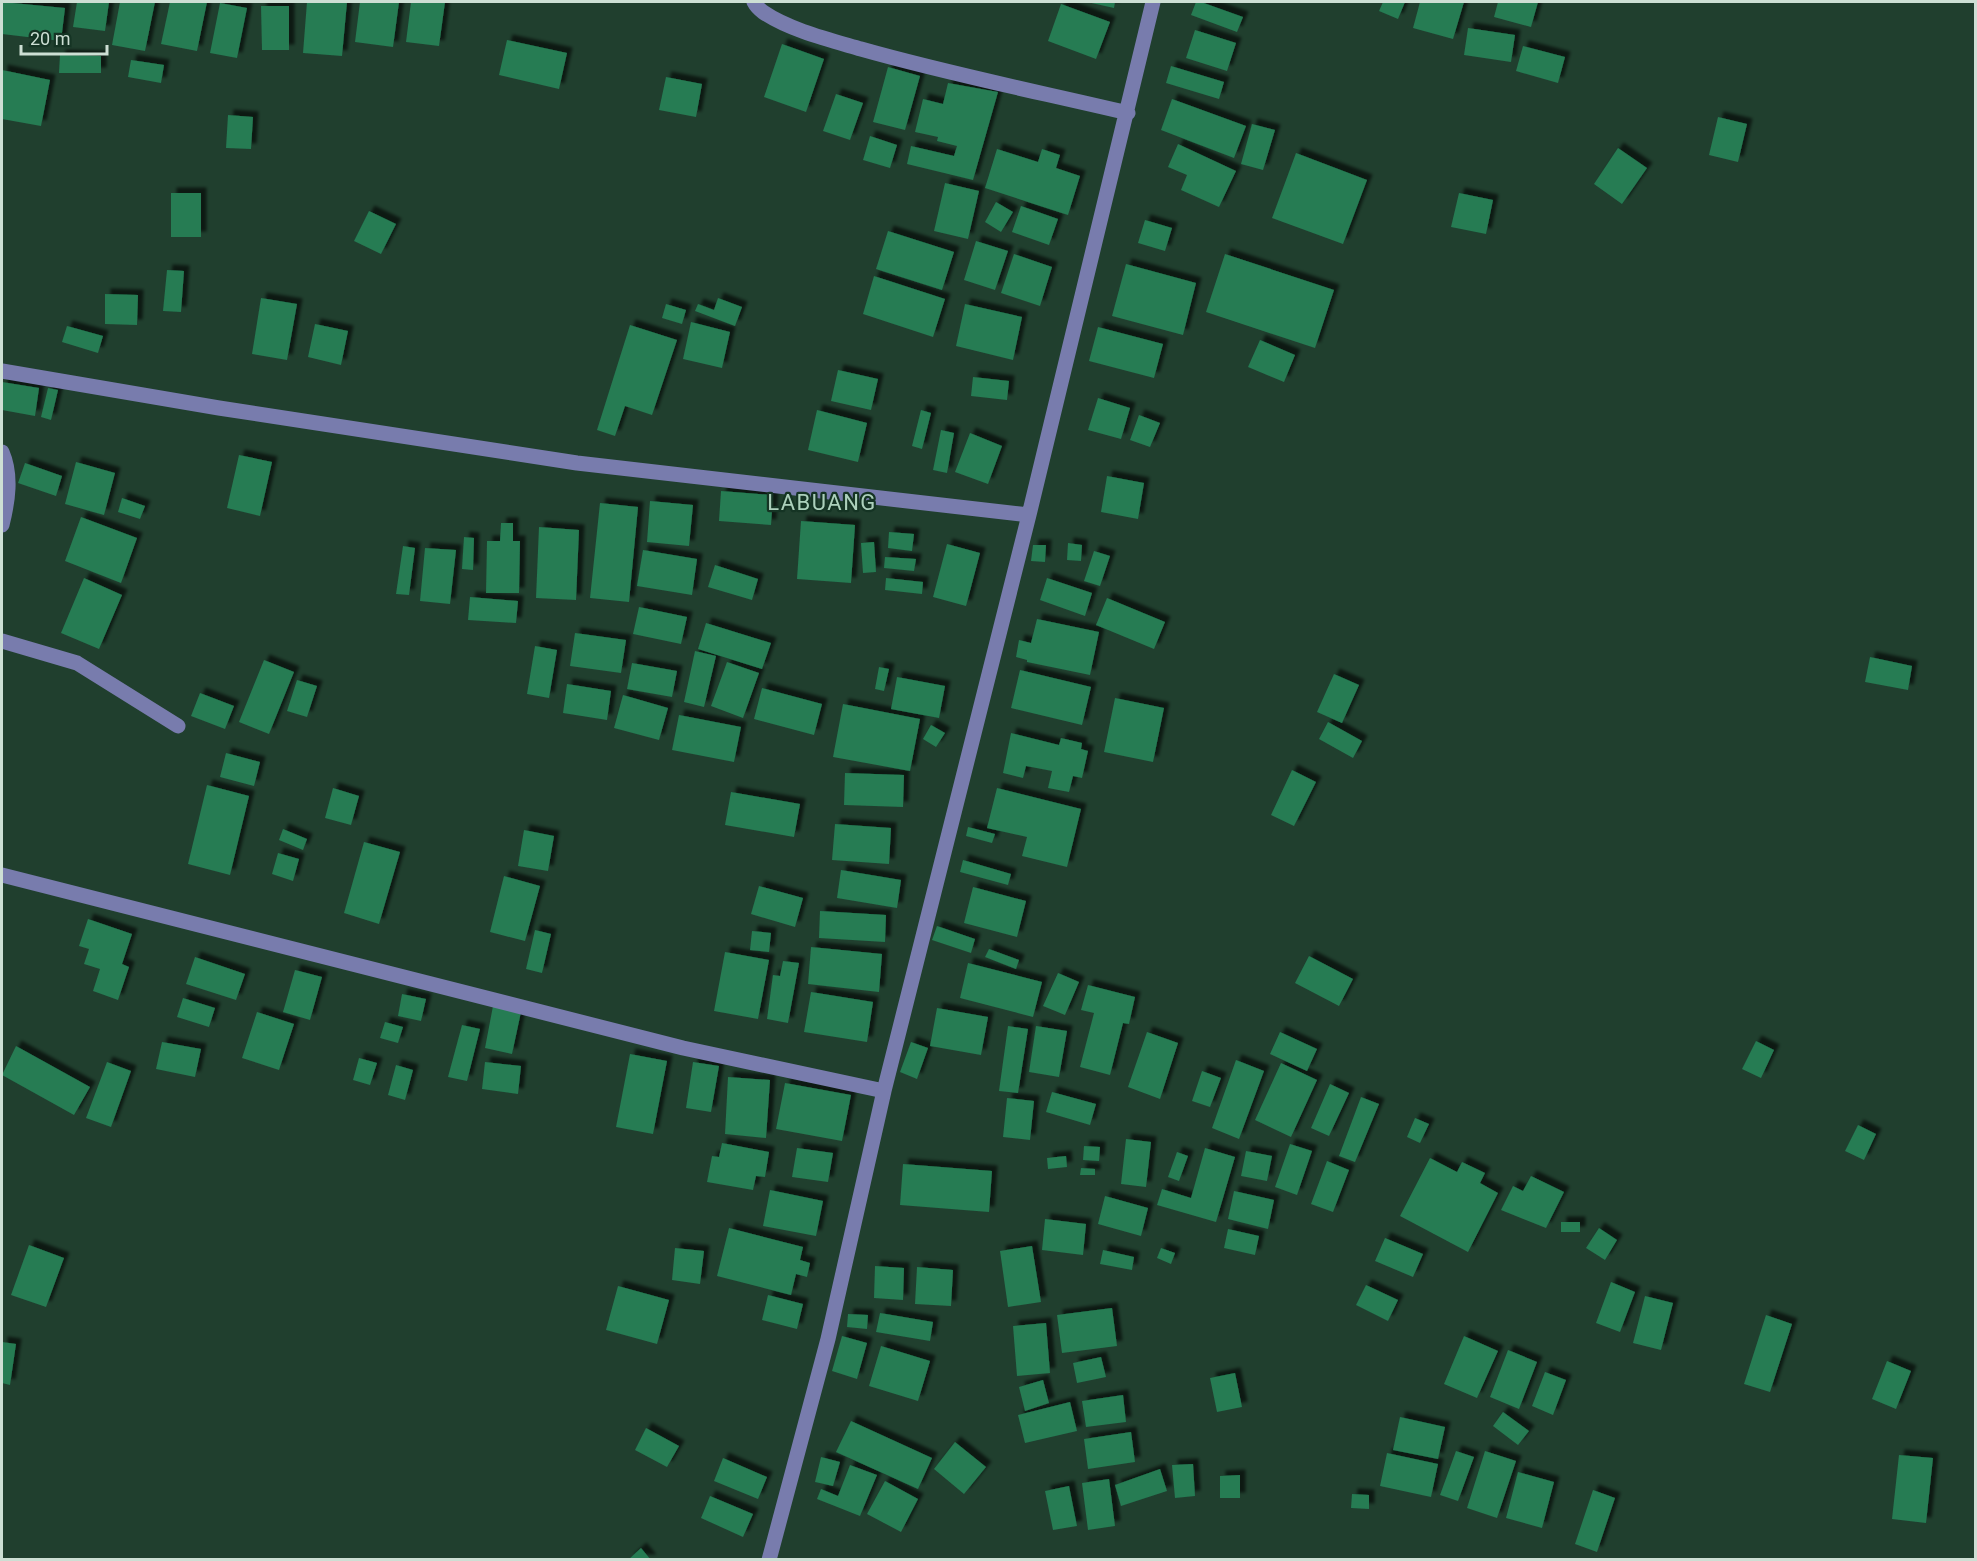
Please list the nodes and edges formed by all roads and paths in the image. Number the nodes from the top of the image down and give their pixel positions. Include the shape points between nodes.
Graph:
1 (754, 2) edge
2 (1153, 2) edge
3 (1128, 113) junction
4 (2, 370) edge
5 (2, 452) edge
6 (1029, 515) junction
7 (2, 525) edge
8 (2, 641) edge
9 (178, 726) dead end
10 (2, 875) edge
11 (884, 1091) junction
12 (769, 1560) edge

1 - 3 street via 772,17 835,41
2 - 3 street
3 - 6 street
4 - 6 street via 577,463
5 - 7 street via 8,501
6 - 11 street
8 - 9 street via 77,663
10 - 11 street via 683,1048
11 - 12 street via 828,1339

